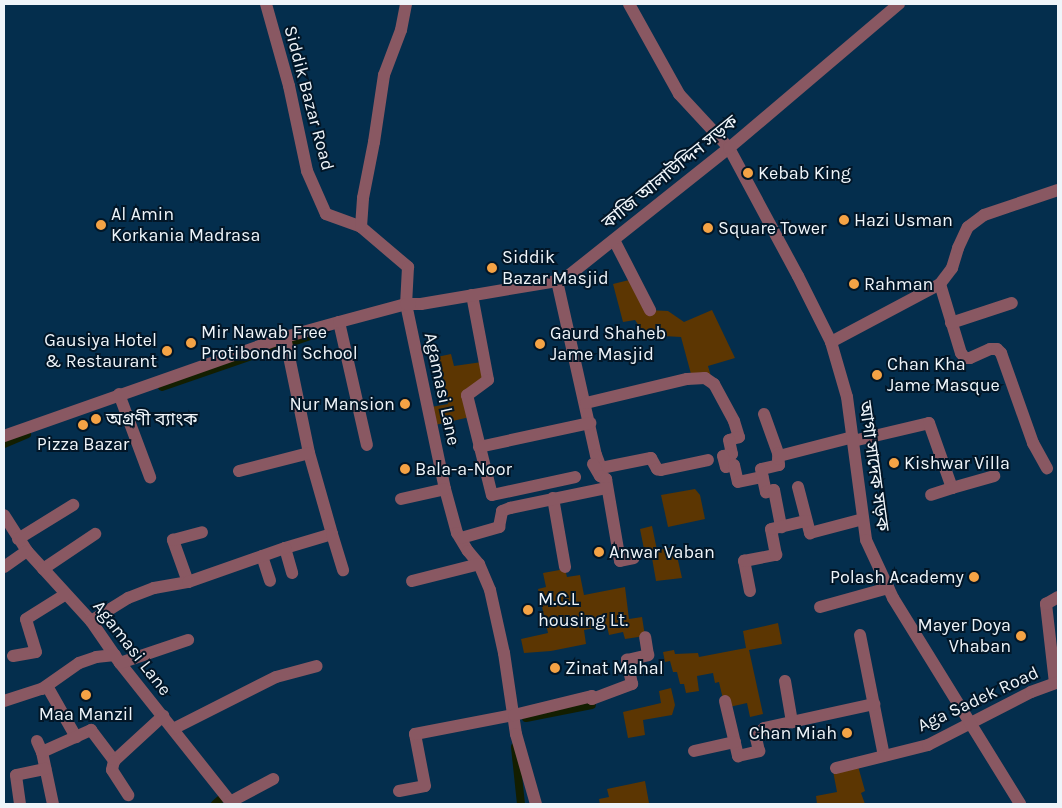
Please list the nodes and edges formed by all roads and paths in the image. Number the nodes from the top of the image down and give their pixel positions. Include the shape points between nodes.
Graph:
1 (266, 4) edge
2 (406, 4) edge
3 (629, 4) edge
4 (898, 4) edge
5 (729, 148) junction
6 (1058, 190) edge
7 (361, 227) junction
8 (614, 240) junction
9 (558, 281) junction
10 (940, 284) junction
11 (472, 295) junction
12 (1012, 303) dead end
13 (406, 304) junction
14 (650, 310) dead end
15 (339, 322) junction
16 (951, 323) junction
17 (285, 337) junction
18 (831, 342) junction
19 (119, 394) junction
20 (586, 404) junction
21 (764, 414) dead end
22 (590, 423) junction
23 (4, 436) edge
24 (853, 439) junction
25 (588, 441) dead end
26 (367, 445) dead end
27 (478, 446) junction
28 (309, 453) junction
29 (778, 458) junction
30 (708, 460) dead end
31 (1047, 468) dead end
32 (238, 471) dead end
33 (994, 476) dead end
34 (150, 477) dead end
35 (574, 477) dead end
36 (762, 477) junction
37 (798, 486) dead end
38 (607, 488) junction
39 (952, 488) junction
40 (445, 489) junction
41 (931, 495) dead end
42 (553, 498) junction
43 (402, 499) dead end
44 (73, 505) dead end
45 (4, 515) edge
46 (864, 518) junction
47 (806, 520) junction
48 (781, 527) junction
49 (202, 532) dead end
50 (95, 534) dead end
51 (332, 534) junction
52 (460, 538) junction
53 (18, 539) junction
54 (285, 548) junction
55 (28, 551) junction
56 (262, 556) junction
57 (634, 558) dead end
58 (479, 564) junction
59 (4, 567) edge
60 (565, 567) dead end
61 (43, 569) junction
62 (343, 570) dead end
63 (292, 573) dead end
64 (412, 580) dead end
65 (270, 581) dead end
66 (188, 582) junction
67 (888, 588) junction
68 (750, 591) dead end
69 (66, 594) junction
70 (1058, 597) edge
71 (820, 607) dead end
72 (91, 621) junction
73 (860, 635) dead end
74 (645, 637) dead end
75 (188, 640) dead end
76 (13, 656) dead end
77 (117, 659) junction
78 (317, 666) dead end
79 (785, 681) dead end
80 (1057, 682) edge
81 (47, 686) junction
82 (4, 701) edge
83 (725, 701) dead end
84 (874, 704) junction
85 (514, 715) junction
86 (162, 716) junction
87 (792, 722) junction
88 (970, 724) junction
89 (173, 729) junction
90 (76, 737) junction
91 (735, 742) junction
92 (694, 751) dead end
93 (884, 756) junction
94 (114, 761) junction
95 (45, 768) junction
96 (836, 768) dead end
97 (273, 779) dead end
98 (399, 791) dead end
99 (128, 796) dead end
100 (227, 802) edge
101 (20, 804) edge
102 (53, 804) edge
103 (536, 804) edge
104 (1020, 804) edge

1 - 7 street, Siddik Bazar Road via 289,86 307,171 326,214
2 - 7 street via 401,30 384,75
3 - 5 street, আগা সাদেক সড়ক via 679,94
4 - 5 street, কাজি আলাউদ্দিন সড়ক
5 - 8 street, কাজি আলাউদ্দিন সড়ক
5 - 18 street, আগা সাদেক সড়ক
6 - 10 street via 984,215 968,227 952,268
7 - 13 street, Siddik Bazar Road via 408,267
8 - 9 street, কাজি আলাউদ্দিন সড়ক
8 - 14 street
9 - 11 street, কাজি আলাউদ্দিন সড়ক
9 - 20 street
10 - 16 street
10 - 18 street
11 - 13 street, কাজি আলাউদ্দিন সড়ক
11 - 27 street via 488,380 467,395
12 - 16 street
13 - 15 street, কাজি আলাউদ্দিন সড়ক
13 - 40 street, Agamasi Lane
15 - 17 street, কাজি আলাউদ্দিন সড়ক
15 - 26 street
16 - 31 street via 965,358 990,349 1001,353 1033,443
17 - 19 street, কাজি আলাউদ্দিন সড়ক
17 - 28 street
18 - 24 street, আগা সাদেক সড়ক
19 - 23 street, কাজি আলাউদ্দিন সড়ক
19 - 34 street
20 - 22 street
20 - 36 street via 687,379 705,378 714,384 739,437 729,440 732,454 723,456 726,467 734,465 738,482
21 - 29 street
22 - 27 street
22 - 30 street via 602,468 651,458 661,470
24 - 29 street
24 - 39 street via 929,423
24 - 46 street, আগা সাদেক সড়ক
25 - 38 street via 593,468 606,479
27 - 35 street via 492,495
28 - 32 street
28 - 51 street
29 - 36 street via 778,465 761,469
33 - 39 street
36 - 48 street via 766,492 774,490
37 - 47 street
38 - 42 street
38 - 57 street via 620,561
39 - 41 street
40 - 43 street
40 - 52 street, Agamasi Lane
42 - 52 street via 502,511 499,527
42 - 60 street
44 - 53 street
45 - 53 street, Agamasi Lane
46 - 47 street via 810,533
46 - 67 street, আগা সাদেক সড়ক via 866,540
47 - 48 street
48 - 68 street via 771,529 776,555 744,561
49 - 66 street via 173,540
50 - 61 street
51 - 54 street
51 - 62 street
52 - 58 street, Agamasi Lane
53 - 55 street, Agamasi Lane
54 - 56 street
54 - 63 street
55 - 59 street
55 - 61 street, Agamasi Lane
56 - 65 street
56 - 66 street
58 - 64 street
58 - 85 street, Agamasi Lane via 492,599
61 - 69 street, Agamasi Lane
66 - 72 street via 154,588 128,598
67 - 71 street
67 - 88 street, আগা সাদেক সড়ক
69 - 72 street, Agamasi Lane
69 - 76 street via 26,620 36,652
70 - 80 street via 1046,604
72 - 77 street, Agamasi Lane
73 - 84 street
74 - 85 street via 648,655 627,660 632,684 592,699 592,696
75 - 77 street
77 - 81 street via 96,657 79,663
77 - 86 street, Agamasi Lane
78 - 89 street via 276,677
79 - 87 street
80 - 88 street, Aga Sadek Road
81 - 82 street
81 - 90 street
83 - 91 street
84 - 87 street
84 - 93 street
85 - 98 street via 415,734 426,786
85 - 103 street, Agamasi Lane via 516,734
86 - 89 street, Agamasi Lane
86 - 94 street
87 - 91 street via 764,728 756,738 759,751 738,756
88 - 93 street, Aga Sadek Road via 928,745
88 - 104 street, আগা সাদেক সড়ক
89 - 100 street, Agamasi Lane
90 - 94 street via 91,730
90 - 95 street via 39,747
91 - 92 street
93 - 96 street, Aga Sadek Road
94 - 99 street via 112,770
95 - 101 street via 16,775
95 - 102 street
97 - 100 street

